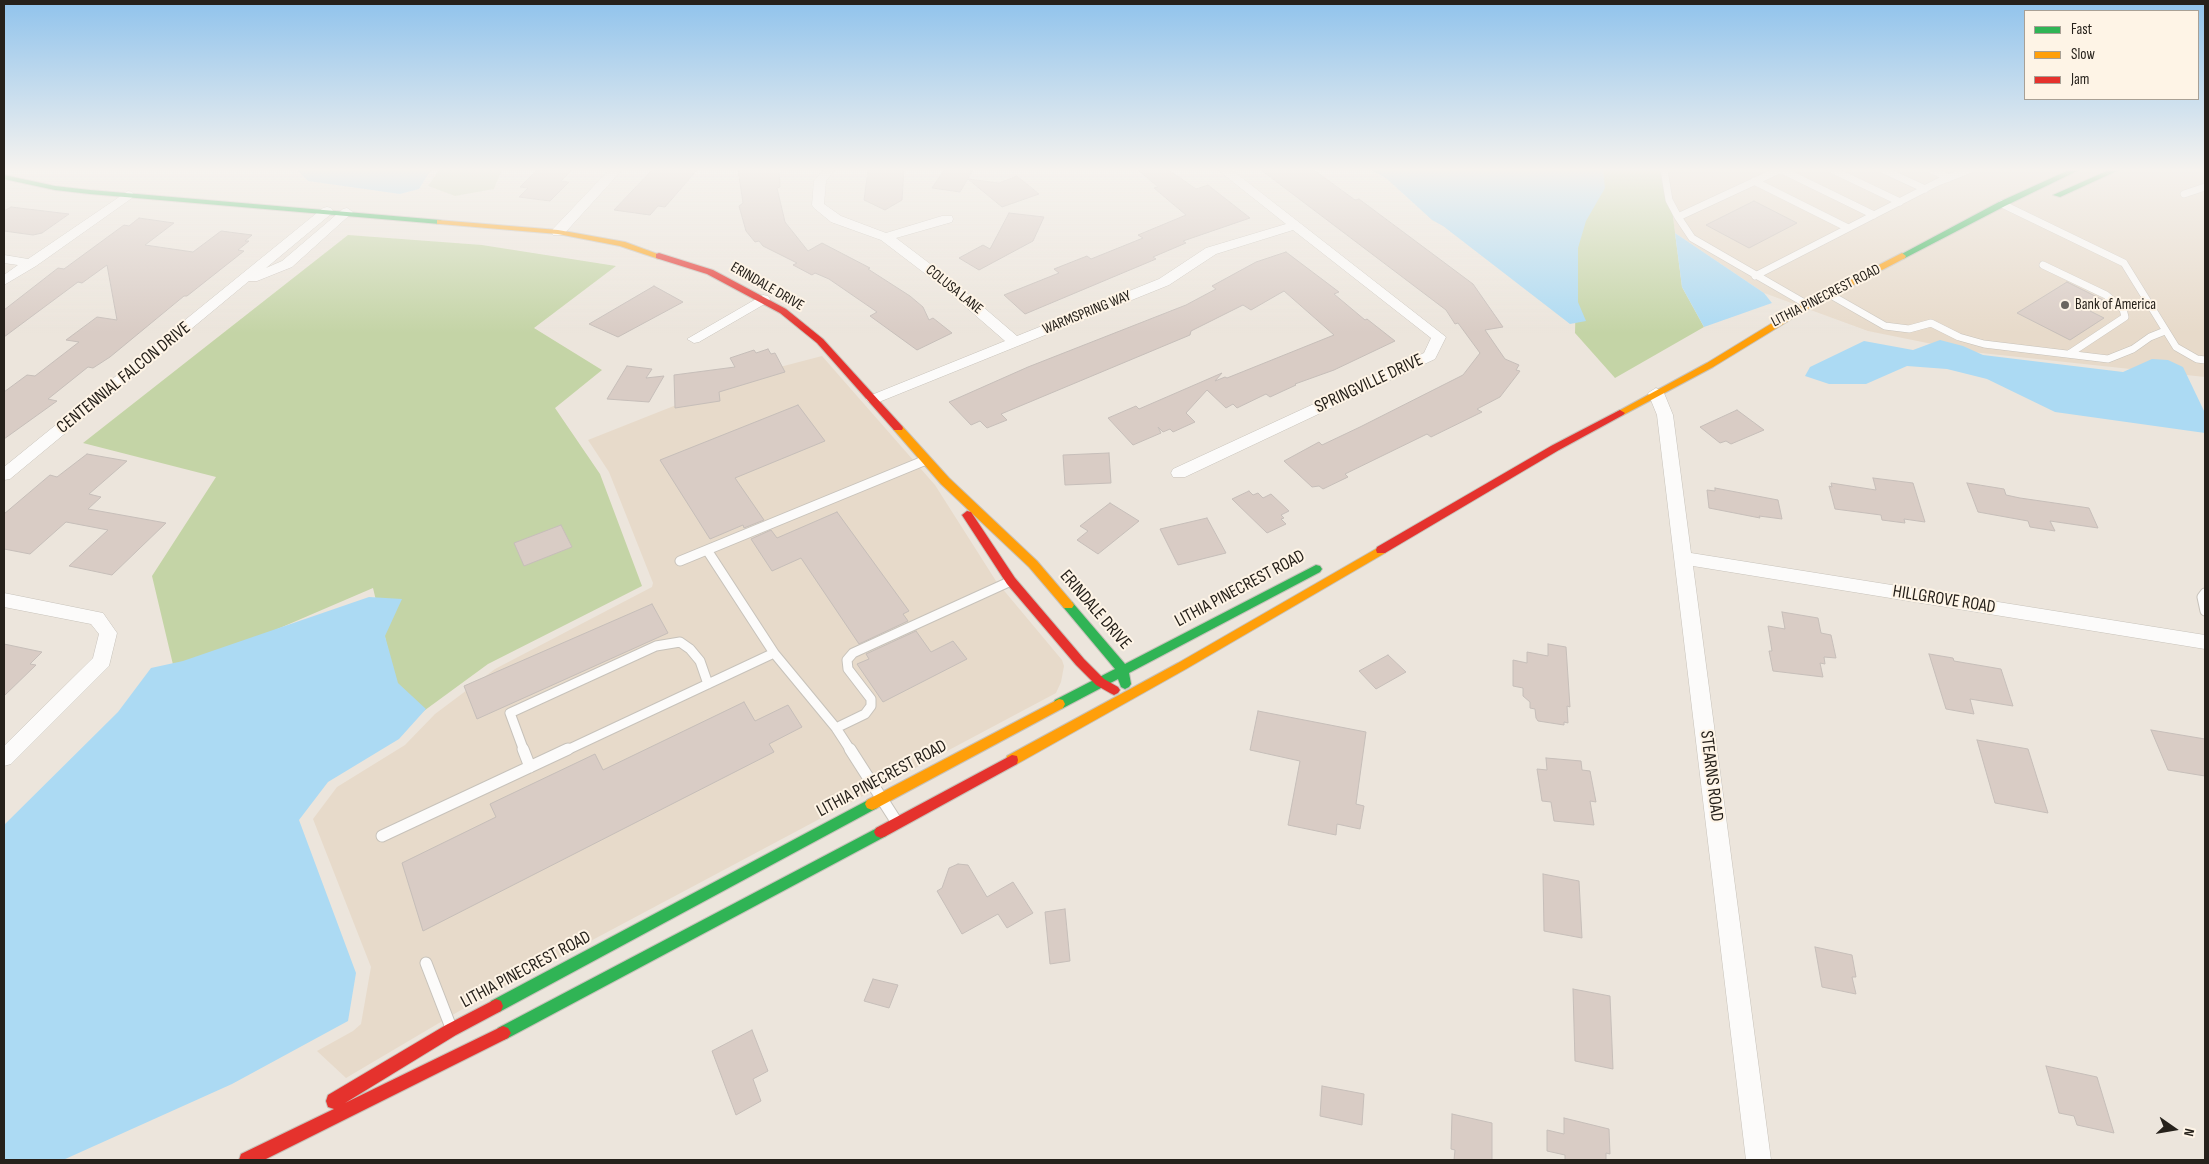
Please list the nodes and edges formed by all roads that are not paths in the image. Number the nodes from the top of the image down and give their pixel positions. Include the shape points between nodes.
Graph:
1 (86, 224) edge
2 (311, 224) edge
3 (333, 224) edge
4 (477, 224) edge
5 (565, 224) edge
6 (851, 224) edge
7 (930, 224) edge
8 (1683, 224) edge
9 (1841, 224) edge
10 (1855, 224) edge
11 (1963, 224) edge
12 (2044, 224) edge
13 (1297, 225) joint
14 (1848, 228) junction
15 (558, 232) junction
16 (886, 237) junction
17 (285, 245) junction
18 (307, 248) junction
19 (4, 259) edge
20 (31, 263) junction
21 (2043, 265) dead end
22 (1755, 276) junction
23 (244, 280) junction
24 (4, 281) edge
25 (1829, 294) junction
26 (763, 299) junction
27 (1850, 301) junction
28 (1808, 305) junction
29 (1830, 312) dead end
30 (2165, 331) junction
31 (694, 339) dead end
32 (1773, 340) dead end
33 (1015, 342) junction
34 (2069, 354) junction
35 (2205, 360) edge
36 (1710, 365) junction
37 (1656, 393) junction
38 (874, 399) junction
39 (1555, 448) junction
40 (926, 460) junction
41 (1179, 473) dead end
42 (4, 475) edge
43 (945, 481) junction
44 (1390, 531) dead end
45 (707, 550) junction
46 (1683, 558) junction
47 (680, 561) dead end
48 (1330, 562) dead end
49 (1011, 581) junction
50 (2205, 593) edge
51 (4, 600) edge
52 (2205, 611) edge
53 (2205, 642) edge
54 (774, 653) junction
55 (1075, 657) junction
56 (1123, 670) junction
57 (1100, 682) junction
58 (708, 684) junction
59 (1127, 697) junction
60 (1067, 700) junction
61 (836, 728) junction
62 (4, 758) edge
63 (530, 767) junction
64 (882, 799) junction
65 (897, 823) junction
66 (382, 836) dead end
67 (426, 963) dead end
68 (452, 1030) junction
69 (237, 1160) edge
70 (246, 1160) edge
71 (1759, 1160) edge

1 - 20 street
2 - 17 street, CENTENNIAL FALCON DRIVE
3 - 18 street, CENTENNIAL FALCON DRIVE
4 - 15 main road, ERINDALE DRIVE
5 - 15 street
6 - 16 street, COLUSA LANE
7 - 16 street
8 - 22 lane via 1692,238
9 - 14 lane
10 - 14 lane
11 - 25 main road, LITHIA PINECREST ROAD
12 - 30 lane via 2124,263
13 - 33 street, WARMSPRING WAY via 1211,251 1164,282
13 - 41 street, SPRINGVILLE DRIVE via 1439,337 1430,356
14 - 22 lane
15 - 26 main road, ERINDALE DRIVE via 622,244 685,263
16 - 33 street, COLUSA LANE via 949,284
17 - 18 street
17 - 23 street, CENTENNIAL FALCON DRIVE
18 - 23 street, CENTENNIAL FALCON DRIVE via 281,268
19 - 20 street
20 - 24 street
21 - 34 lane via 2106,295 2123,309 2125,316
22 - 28 lane
23 - 42 street, CENTENNIAL FALCON DRIVE
25 - 27 lane
25 - 28 main road, LITHIA PINECREST ROAD
26 - 31 street
26 - 38 main road, ERINDALE DRIVE via 820,340
27 - 29 main road, LITHIA PINECREST ROAD
27 - 34 lane via 1885,326 1909,329 1931,323 1959,337 1984,344
28 - 36 main road, LITHIA PINECREST ROAD
30 - 34 lane via 2108,359
30 - 35 lane via 2176,347
32 - 36 main road, LITHIA PINECREST ROAD
33 - 38 street, WARMSPRING WAY
36 - 37 main road, LITHIA PINECREST ROAD
37 - 39 main road, LITHIA PINECREST ROAD
37 - 46 street, STEARNS ROAD via 1665,415
38 - 40 main road, ERINDALE DRIVE
39 - 44 main road, LITHIA PINECREST ROAD
39 - 59 main road, LITHIA PINECREST ROAD
40 - 43 main road, ERINDALE DRIVE
40 - 45 lane
43 - 49 main road, ERINDALE DRIVE
43 - 56 main road, ERINDALE DRIVE via 1033,564
45 - 47 lane
45 - 54 lane
46 - 53 street, HILLGROVE ROAD
46 - 71 street, STEARNS ROAD
48 - 56 main road, LITHIA PINECREST ROAD
49 - 55 main road, ERINDALE DRIVE
49 - 61 lane via 854,653 847,660 848,670 871,700 871,706 865,714
50 - 52 lane via 2202,597
51 - 62 street via 98,618 108,634 102,661
54 - 58 lane
54 - 61 lane
55 - 57 main road, ERINDALE DRIVE
55 - 60 main road via 1076,680
56 - 57 main road, LITHIA PINECREST ROAD
56 - 59 main road, ERINDALE DRIVE
57 - 59 main road, ERINDALE DRIVE
57 - 60 main road, LITHIA PINECREST ROAD
58 - 63 lane
58 - 63 lane via 700,661 680,642 656,646 510,714
59 - 65 main road, LITHIA PINECREST ROAD
60 - 64 main road, LITHIA PINECREST ROAD
61 - 64 lane
63 - 66 lane
64 - 65 lane
64 - 68 main road, LITHIA PINECREST ROAD
65 - 70 main road, LITHIA PINECREST ROAD via 784,886 463,1054
67 - 68 lane
68 - 69 main road, LITHIA PINECREST ROAD

